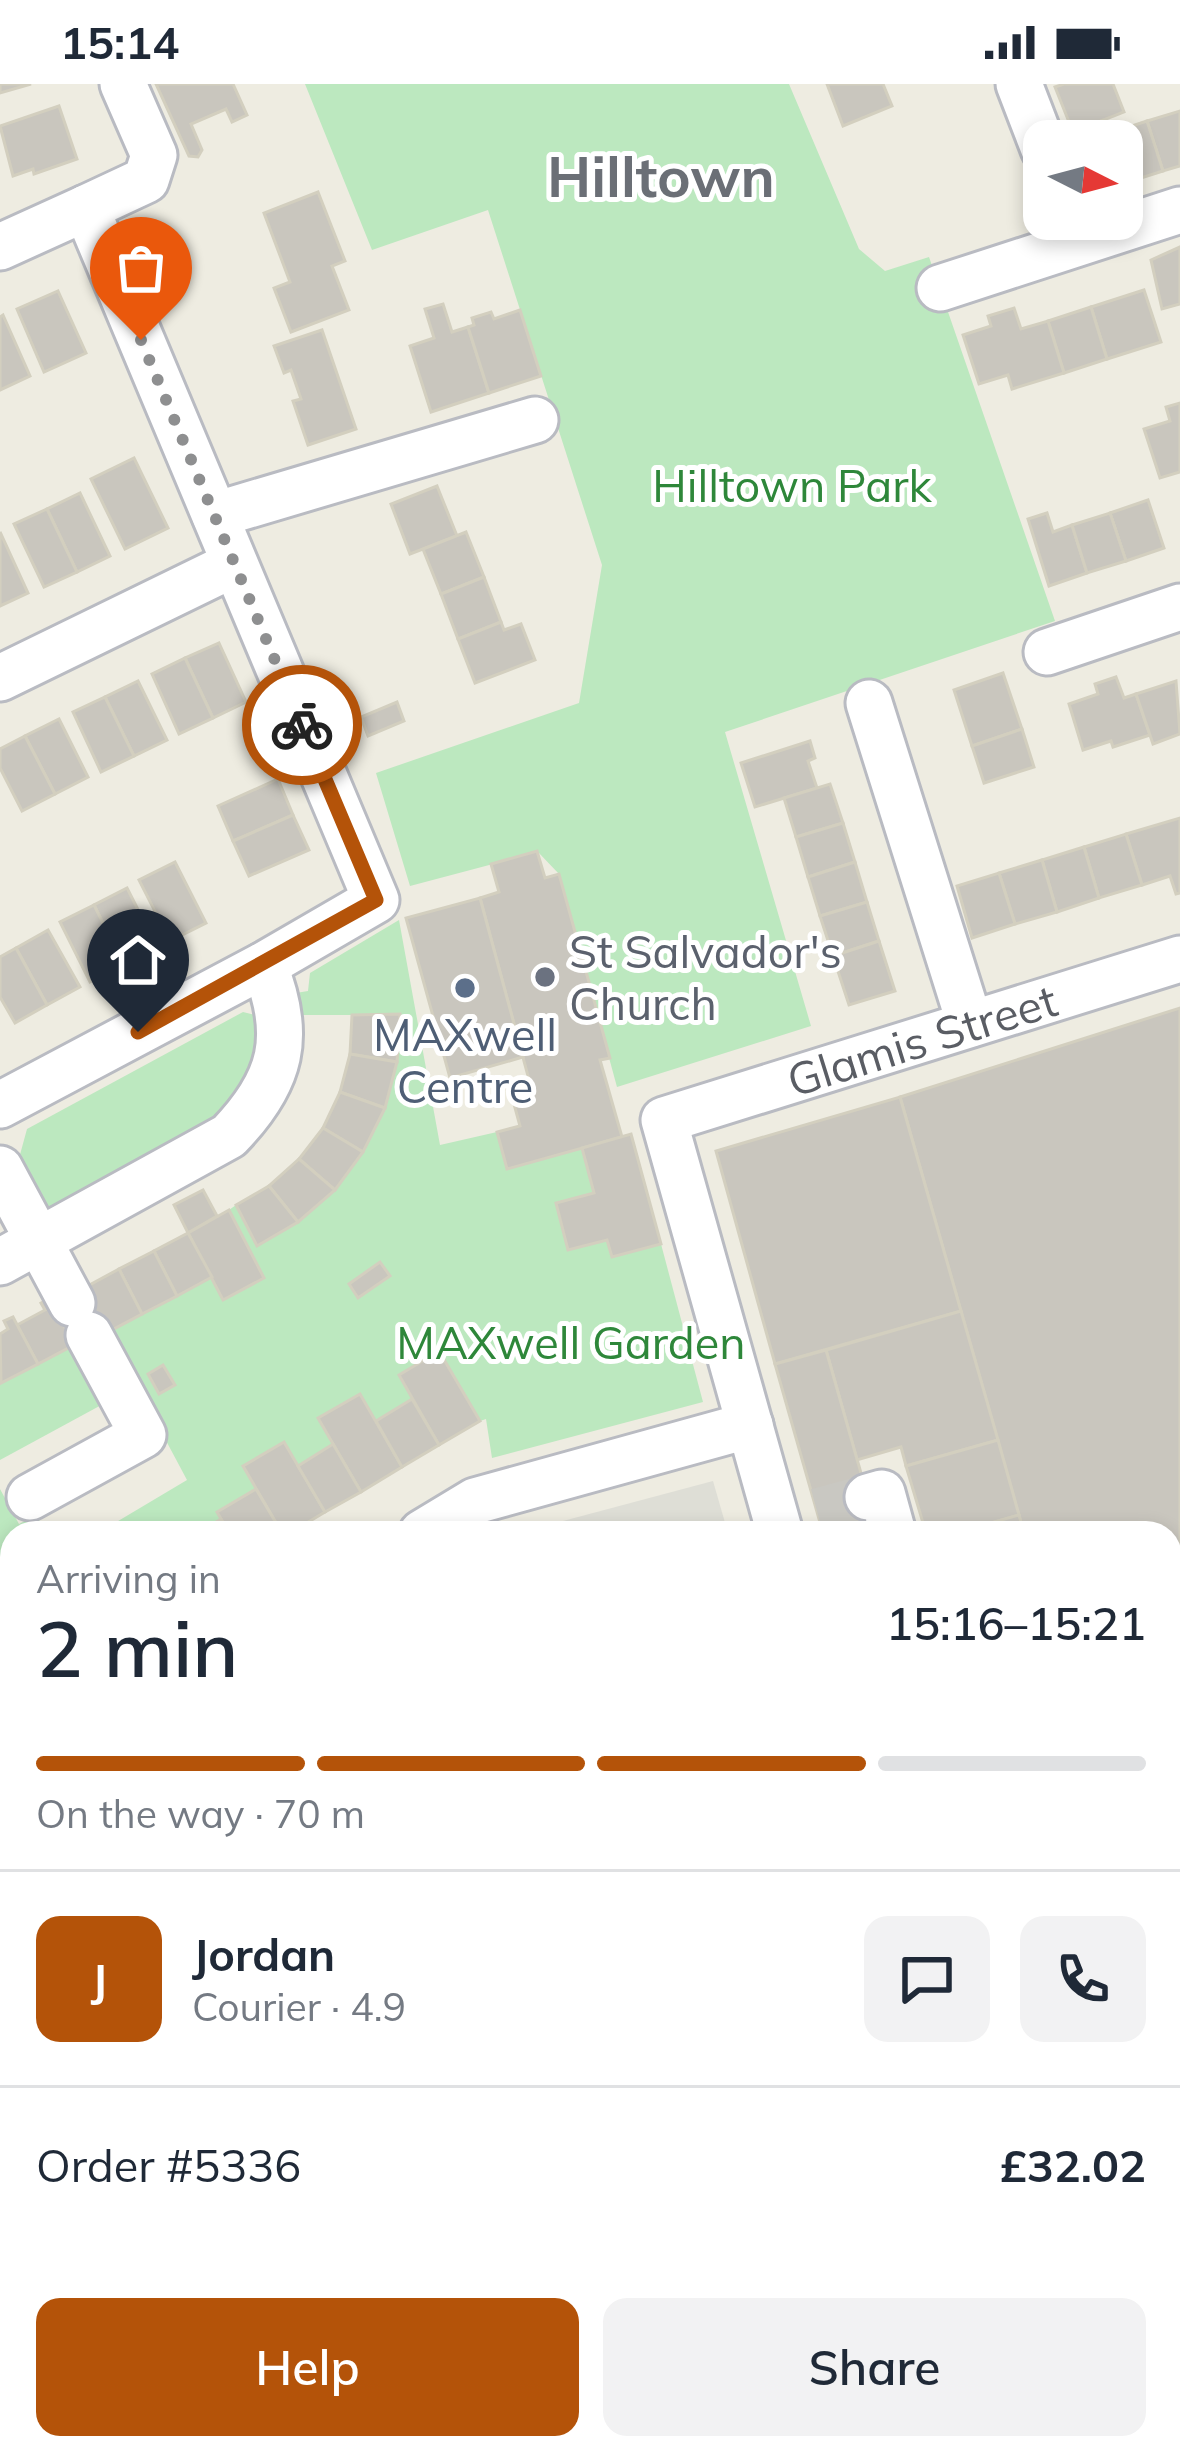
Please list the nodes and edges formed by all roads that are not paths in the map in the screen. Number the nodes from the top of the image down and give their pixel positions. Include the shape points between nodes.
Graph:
1 (123, 84) edge
2 (1019, 84) edge
3 (1033, 120) edge
4 (86, 208) junction
5 (1180, 210) edge
6 (1143, 217) edge
7 (1055, 240) edge
8 (0, 247) edge
9 (940, 288) dead end
10 (535, 420) dead end
11 (215, 515) junction
12 (234, 564) junction
13 (1180, 607) edge
14 (1047, 652) dead end
15 (0, 678) edge
16 (869, 704) dead end
17 (1180, 959) edge
18 (264, 964) junction
19 (970, 1024) junction
20 (4, 1094) edge
21 (0, 1169) edge
22 (19, 1251) edge
23 (750, 1425) junction
24 (30, 1497) dead end
25 (442, 1521) edge
26 (791, 1521) edge

1 - 4 street via 154,155 146,180
2 - 3 street
4 - 8 street
4 - 11 street
5 - 6 street
7 - 9 street
10 - 11 street
11 - 12 street
12 - 15 street
12 - 18 street via 376,900
13 - 14 street
16 - 19 street
17 - 19 street, Glamis Street
18 - 20 street
18 - 22 street via 282,1033 258,1106 230,1136
19 - 23 street, Glamis Street via 664,1120
21 - 22 street
22 - 24 street via 80,1319 143,1435
23 - 25 street via 476,1501
23 - 26 street

